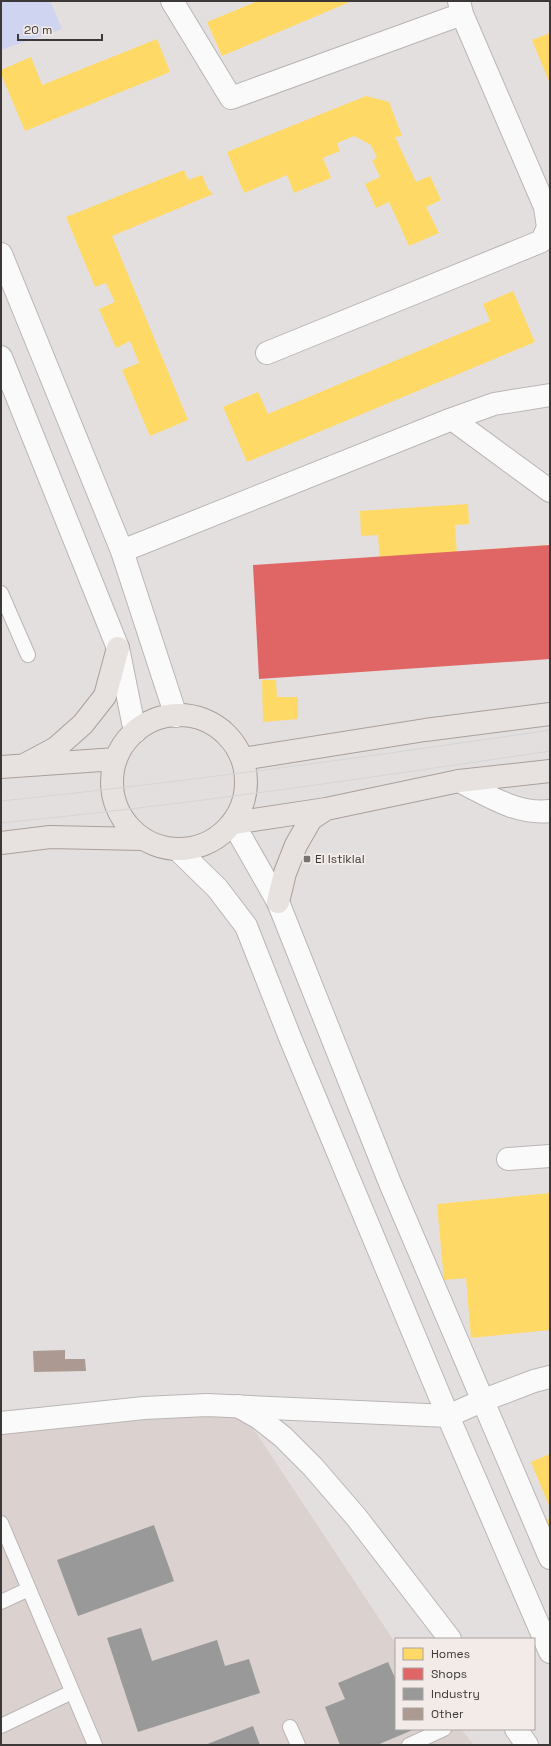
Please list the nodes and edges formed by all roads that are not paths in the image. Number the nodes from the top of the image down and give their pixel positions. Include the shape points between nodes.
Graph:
1 (172, 1) edge
2 (461, 7) edge
3 (1, 254) edge
4 (267, 353) dead end
5 (1, 357) edge
6 (550, 395) edge
7 (452, 419) junction
8 (550, 491) edge
9 (122, 551) junction
10 (1, 593) edge
11 (118, 648) junction
12 (28, 655) dead end
13 (550, 706) edge
14 (176, 716) junction
15 (541, 716) edge
16 (135, 732) junction
17 (116, 759) junction
18 (242, 759) junction
19 (24, 765) junction
20 (1, 767) edge
21 (550, 771) edge
22 (459, 781) junction
23 (326, 809) junction
24 (550, 811) edge
25 (233, 823) junction
26 (142, 839) junction
27 (1, 843) edge
28 (178, 850) junction
29 (278, 902) junction
30 (550, 1156) edge
31 (508, 1159) dead end
32 (550, 1377) edge
33 (484, 1400) junction
34 (238, 1406) junction
35 (448, 1416) junction
36 (1, 1423) edge
37 (1, 1523) edge
38 (550, 1558) edge
39 (29, 1589) junction
40 (1, 1602) edge
41 (449, 1638) edge
42 (550, 1652) edge
43 (72, 1692) junction
44 (1, 1726) edge
45 (290, 1727) dead end
46 (442, 1730) edge
47 (517, 1730) edge
48 (95, 1745) edge
49 (298, 1745) edge
50 (409, 1745) edge
51 (527, 1745) edge

1 - 2 street via 231,98
2 - 4 street via 545,207 548,227 542,241
3 - 9 street
5 - 11 street
6 - 7 street via 494,404
7 - 8 street
7 - 9 street
9 - 14 street
10 - 12 lane
11 - 16 street
11 - 19 main road via 105,696 83,724 56,748
13 - 15 street
14 - 16 main road via 148,723
14 - 18 main road via 193,717 209,723 234,744
15 - 18 main road via 424,730
16 - 17 main road via 124,744
17 - 19 main road
17 - 26 main road via 112,776 113,794 118,811
18 - 25 main road via 246,772 244,799
19 - 20 main road
21 - 22 main road
22 - 23 main road
22 - 24 street via 522,810
23 - 25 main road
23 - 29 main road via 311,819 296,845 285,873
25 - 28 main road via 206,844
25 - 29 street
26 - 27 main road via 50,837
26 - 28 main road via 159,847
28 - 35 street via 217,888 246,926
29 - 33 street via 390,1183
30 - 31 street
32 - 33 street
33 - 35 street
33 - 38 street
34 - 35 street
34 - 36 street via 144,1408
34 - 41 street via 259,1418 313,1467 358,1518
35 - 42 street
37 - 39 lane
39 - 40 lane
39 - 43 lane
43 - 44 lane
43 - 48 lane
45 - 49 lane
46 - 50 lane
47 - 51 street

